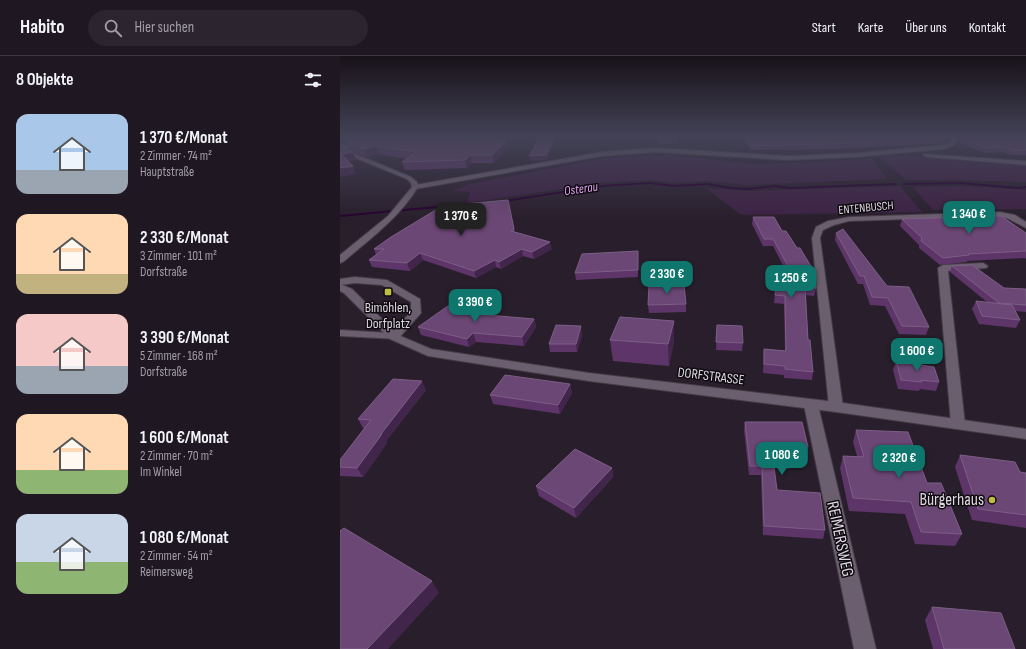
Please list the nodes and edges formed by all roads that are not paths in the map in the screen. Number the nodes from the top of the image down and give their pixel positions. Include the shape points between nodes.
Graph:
1 (374, 164) edge
2 (547, 164) edge
3 (415, 187) junction
4 (1026, 226) edge
5 (340, 260) edge
6 (983, 266) dead end
7 (340, 282) edge
8 (340, 287) edge
9 (340, 333) edge
10 (394, 337) junction
11 (811, 404) junction
12 (836, 407) junction
13 (958, 424) junction
14 (1026, 434) edge
15 (865, 649) edge

1 - 3 street via 409,178
2 - 3 street
3 - 5 street via 410,198
4 - 12 street, ENTENBUSCH via 1012,217 1000,214 849,219 819,229 816,238
6 - 13 street via 943,268
7 - 10 street via 384,282 416,301 416,313
8 - 10 street via 348,291
9 - 10 street
10 - 11 street, DORFSTRASSE via 428,352 589,377
11 - 12 street, DORFSTRASSE
11 - 15 street, REIMERSWEG
12 - 13 street, DORFSTRASSE
13 - 14 street, DORFSTRASSE

